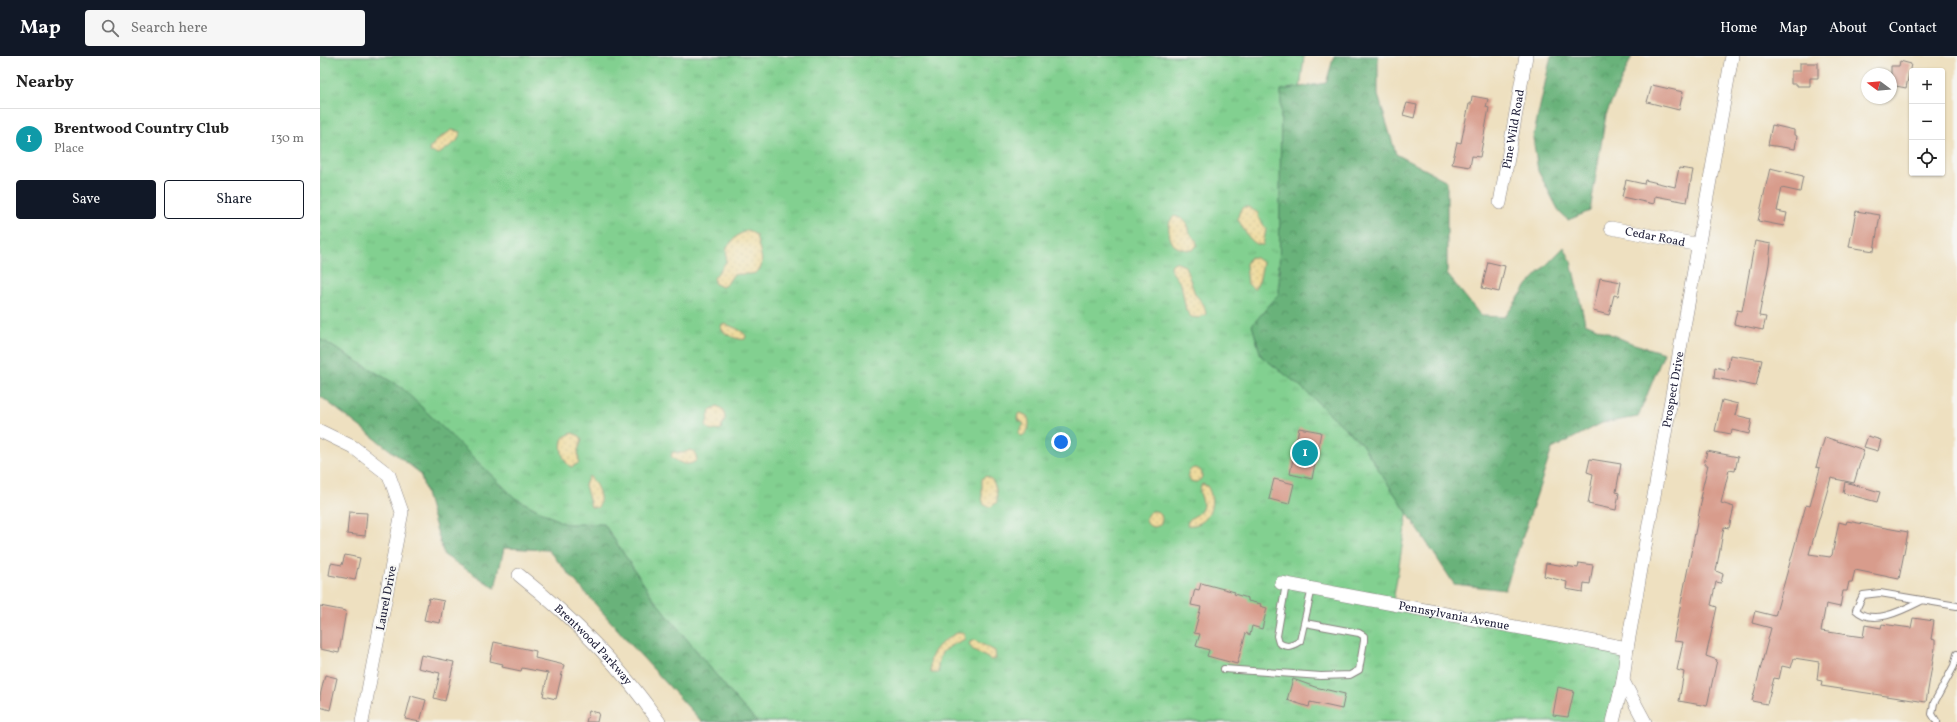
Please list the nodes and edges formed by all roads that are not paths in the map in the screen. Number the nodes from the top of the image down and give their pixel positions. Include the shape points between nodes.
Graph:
1 (1526, 56) edge
2 (1732, 56) edge
3 (1500, 203) dead end
4 (1611, 228) dead end
5 (1699, 245) junction
6 (320, 430) edge
7 (519, 575) dead end
8 (1284, 583) joint
9 (1312, 588) junction
10 (1923, 600) junction
11 (1957, 606) edge
12 (1305, 623) junction
13 (1627, 648) junction
14 (1957, 654) edge
15 (1224, 669) dead end
16 (1623, 681) junction
17 (362, 722) edge
18 (659, 722) edge
19 (1612, 722) edge
20 (1645, 722) edge
21 (1937, 722) edge

1 - 3 street, Pine Wild Road
2 - 5 street, Prospect Drive
4 - 5 street, Cedar Road
5 - 13 street, Prospect Drive
6 - 17 street, Laurel Drive via 353,447 389,475 402,512
7 - 18 street, Brentwood Parkway via 558,606 596,644 640,695
8 - 9 street, Pennsylvania Avenue
8 - 12 lane via 1278,629 1279,643 1293,646 1300,641
9 - 12 lane
9 - 13 street, Pennsylvania Avenue
10 - 10 lane via 1880,592 1863,595 1856,610 1862,616 1874,617 1892,613
10 - 11 lane
12 - 15 lane via 1364,636 1359,670 1350,675 1321,676
13 - 16 street, Prospect Drive
14 - 21 lane via 1948,678 1934,703 1932,714
16 - 19 street, Prospect Drive
16 - 20 street

